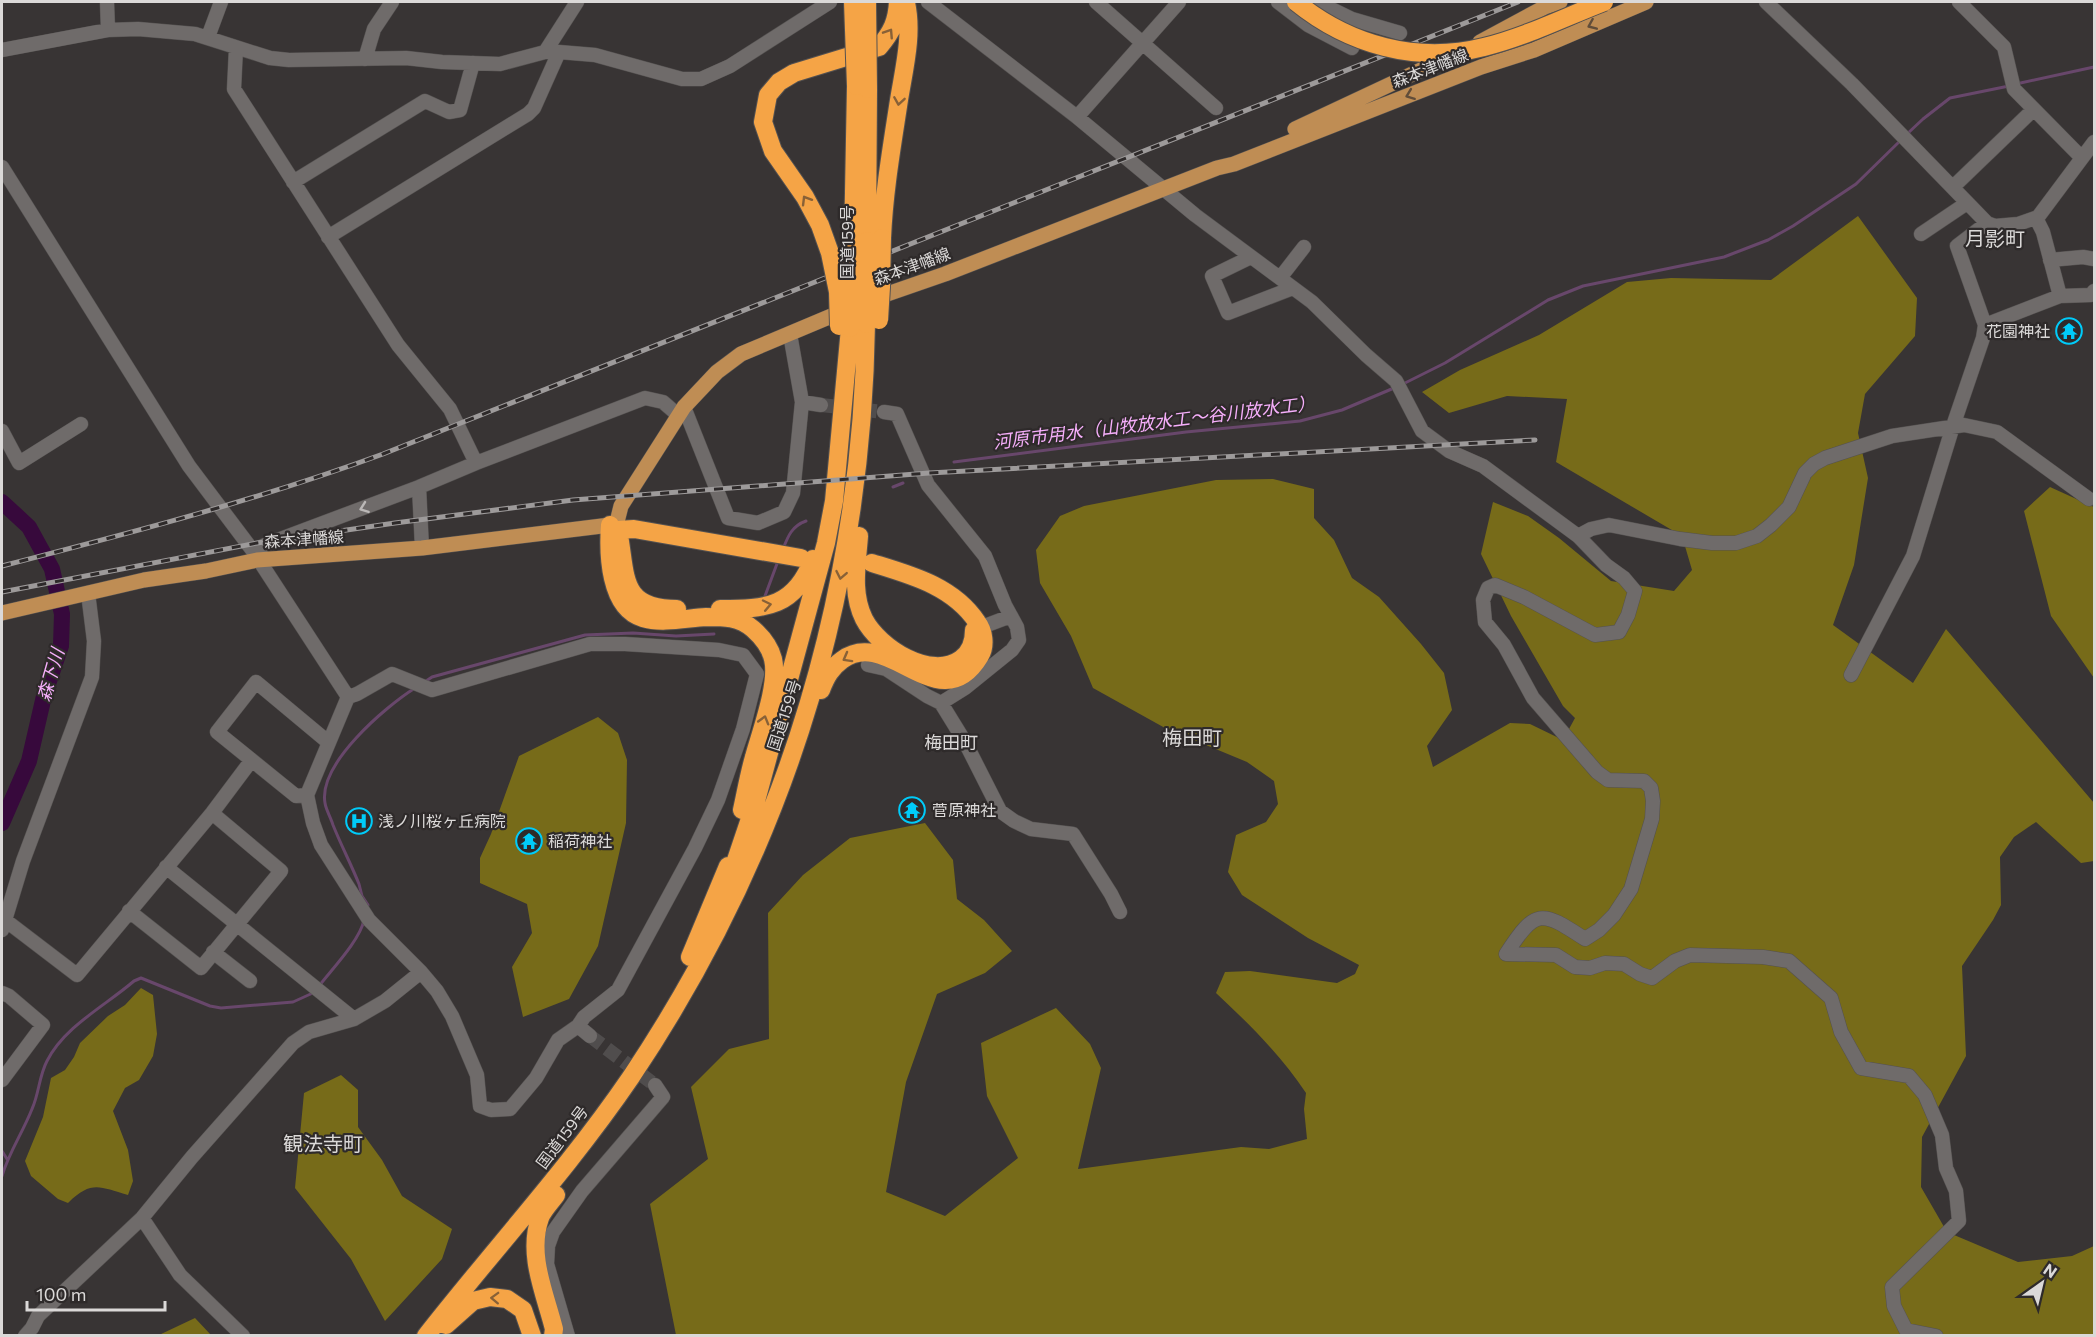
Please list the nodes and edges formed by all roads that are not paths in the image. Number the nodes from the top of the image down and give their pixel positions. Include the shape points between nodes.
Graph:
1 (107, 2) edge
2 (221, 2) edge
3 (392, 2) edge
4 (577, 2) edge
5 (830, 2) edge
6 (853, 2) edge
7 (867, 2) edge
8 (898, 2) edge
9 (906, 2) edge
10 (928, 2) edge
11 (1096, 2) edge
12 (1179, 2) edge
13 (1278, 2) edge
14 (1296, 2) edge
15 (1317, 2) edge
16 (1560, 2) edge
17 (1604, 2) edge
18 (1610, 2) edge
19 (1646, 2) edge
20 (1766, 2) edge
21 (1959, 2) edge
22 (1621, 14) junction
23 (1352, 19) junction
24 (108, 30) junction
25 (1400, 33) dead end
26 (208, 37) junction
27 (1338, 42) junction
28 (1142, 43) junction
29 (2, 48) edge
30 (236, 48) junction
31 (1352, 48) dead end
32 (1464, 50) junction
33 (552, 52) junction
34 (365, 59) junction
35 (473, 63) junction
36 (1481, 67) junction
37 (862, 87) junction
38 (1215, 108) dead end
39 (2033, 110) junction
40 (1077, 117) junction
41 (2094, 142) edge
42 (2082, 158) junction
43 (1226, 165) junction
44 (2, 166) edge
45 (294, 182) junction
46 (1953, 188) junction
47 (1165, 189) junction
48 (1967, 203) junction
49 (2036, 218) junction
50 (1987, 223) junction
51 (1921, 234) dead end
52 (328, 237) junction
53 (867, 241) junction
54 (1304, 247) dead end
55 (1251, 257) junction
56 (2094, 259) edge
57 (2050, 260) junction
58 (1280, 278) junction
59 (1293, 288) junction
60 (2094, 291) edge
61 (2060, 296) junction
62 (859, 326) junction
63 (1985, 326) junction
64 (790, 334) junction
65 (802, 402) junction
66 (821, 405) tunnel mouth
67 (681, 411) junction
68 (884, 412) tunnel mouth
69 (863, 415) junction
70 (81, 424) dead end
71 (1953, 426) junction
72 (2, 430) edge
73 (476, 463) junction
74 (419, 487) junction
75 (2089, 499) dead end
76 (615, 526) junction
77 (1578, 536) junction
78 (826, 543) junction
79 (422, 548) junction
80 (801, 555) dead end
81 (255, 556) junction
82 (871, 566) dead end
83 (88, 592) junction
84 (3, 612) edge
85 (1011, 616) junction
86 (978, 629) junction
87 (868, 665) dead end
88 (1851, 675) dead end
89 (348, 697) junction
90 (941, 703) junction
91 (328, 742) junction
92 (251, 761) junction
93 (307, 795) junction
94 (212, 813) junction
95 (166, 867) junction
96 (129, 911) junction
97 (1120, 912) dead end
98 (237, 924) junction
99 (3, 925) edge
100 (712, 940) junction
101 (213, 952) junction
102 (421, 972) junction
103 (250, 981) dead end
104 (2, 993) edge
105 (664, 1012) junction
106 (354, 1019) junction
107 (578, 1026) junction
108 (590, 1036) tunnel mouth
109 (630, 1078) junction
110 (2, 1080) edge
111 (655, 1085) dead end
112 (142, 1218) junction
113 (25, 1335) edge
114 (243, 1335) edge
115 (419, 1335) edge
116 (426, 1335) edge
117 (437, 1335) edge
118 (532, 1335) edge
119 (553, 1335) edge
120 (568, 1335) edge
121 (1936, 1335) edge

1 - 24 street
2 - 26 street
3 - 34 street via 374,29
4 - 33 street
5 - 33 street via 730,66 701,79 682,79 595,55
6 - 37 highway, 国道159号, bridge
7 - 37 highway, 国道159号, bridge
62 -> 8 highway, bridge via 838,292 820,225 772,151 763,122 768,95 779,82 794,73 879,47 897,20
9 -> 53 highway via 906,59 883,196
10 - 40 street
11 - 28 street
12 - 28 street
13 - 27 street
14 - 17 highway, bridge via 1328,24 1364,41 1401,51 1437,54 1485,47
15 - 23 street
16 - 32 main road, 森本津幡線
18 - 22 street
19 - 22 main road, 森本津幡線
20 - 46 street
21 - 39 street via 2004,47 2012,84
22 -> 36 main road, 森本津幡線
23 - 25 street
23 - 27 street
24 - 26 street
24 - 29 street
26 - 30 street
27 - 31 street
28 - 38 street
28 - 40 street
30 - 34 street via 288,60
30 - 45 street via 234,89
32 - 36 street
32 - 43 main road, 森本津幡線
33 - 35 street via 500,64
33 - 52 street via 534,108 528,114
34 - 35 street
35 - 45 street via 460,110 449,112 425,101
36 -> 43 main road, 森本津幡線
37 - 53 highway, 国道159号
39 - 42 street
39 - 46 street
40 - 47 street
41 - 42 street
42 - 49 street
43 - 47 main road, 森本津幡線
44 - 81 street via 189,466
45 - 52 street
46 - 48 street
47 - 55 street
47 - 64 main road, 森本津幡線
48 - 50 street
48 - 51 street
49 - 50 street via 2018,224
49 - 57 street
50 - 63 street via 1957,246
52 - 73 street via 398,345 450,409
53 - 62 highway, 国道159号, bridge
53 - 62 highway, bridge via 882,287
54 - 58 street
55 - 58 street
55 - 59 street via 1212,276 1228,313
56 - 57 street
57 - 61 street
58 - 59 street
59 - 77 street via 1399,386 1422,431 1449,451 1483,466
60 - 61 street via 2091,295
61 - 63 street
62 - 69 highway, 国道159号 via 866,350
62 - 78 highway, 国道159号
63 - 71 street
64 - 65 street
64 - 67 main road, 森本津幡線 via 741,354 717,372
65 - 66 street
65 - 67 street via 792,493 784,512 758,522 728,518
67 - 73 street via 645,398
67 - 76 main road, 森本津幡線 via 621,506
68 - 85 street via 897,414 928,485 985,556
69 - 86 highway via 866,444 855,580 864,618 870,629 899,652 930,667 951,665 964,657
69 -> 100 highway, 国道159号 via 850,528 817,675 778,794
70 - 72 street via 19,463
71 - 75 street via 1997,432
71 - 77 street via 1892,436 1825,458 1805,473 1789,507 1771,525 1757,536 1736,543 1680,539 1609,525
71 - 88 street via 1913,556
73 - 74 street
74 - 79 street
74 -> 81 street via 267,544
76 -> 78 highway via 627,584 635,597 657,608 730,609 775,603 799,588 815,555
76 - 79 main road, 森本津幡線
76 - 80 highway
105 -> 76 highway via 729,862 771,697 773,660 767,645 744,621 727,617 654,620 636,615 622,601 613,580 609,558
77 - 121 street via 1635,591 1619,632 1595,635 1494,585 1482,600 1485,622 1504,645 1533,698 1597,772 1608,780 1644,781 1651,788 1652,819 1631,889 1599,930 1585,939 1555,920 1541,918 1520,932 1506,954 1556,955 1575,967 1624,964 1652,978 1690,955 1763,957 1789,961 1831,998 1841,1032 1861,1068 1909,1076 1925,1095 1942,1136 1959,1221 1892,1287 1894,1306 1906,1330
78 - 105 highway, 国道159号 via 782,713 742,845 718,910
79 - 81 main road, 森本津幡線
81 - 83 main road, 森本津幡線 via 206,571
81 - 89 street
82 - 86 highway via 935,590
83 - 84 main road, 森本津幡線
83 - 99 street via 94,641 92,677 22,861
85 - 86 street
85 - 90 street via 1019,640 1012,650
86 -> 100 highway via 983,640 982,652 968,672 951,679 930,679 879,654 862,652 849,655 834,666 811,712 758,856 719,935
87 - 90 street via 886,669
89 - 91 street
89 - 107 street via 392,674 432,690 590,644 718,650 743,655 757,674 718,800 695,848 618,990
90 - 97 street via 1000,811 1030,829 1073,834
91 - 92 street via 256,682 217,732
91 - 93 street
92 - 93 street via 296,796
92 - 94 street
93 - 102 street via 321,845 366,917
94 - 95 street
94 - 98 street via 281,871
95 - 96 street
95 - 98 street
96 - 99 street via 77,975
96 - 101 street via 201,968
98 - 101 street
98 - 106 street
100 - 109 highway, 国道159号
101 - 103 street
102 - 106 street via 385,1001
102 - 107 street via 452,1016 477,1076 480,1106 491,1110 510,1109 536,1078 558,1040
104 - 110 street via 43,1025
105 - 115 highway, 国道159号 via 608,1099 560,1163
106 - 112 street via 309,1032 293,1043
107 - 108 street
109 - 116 highway, 国道159号 via 552,1182
109 - 119 highway via 629,1086 541,1216 535,1258
111 - 120 street via 663,1097 560,1219 548,1246 547,1264
112 - 113 street via 38,1316
112 - 114 street via 180,1275
118 -> 117 highway via 523,1310 507,1299 490,1297 473,1301

